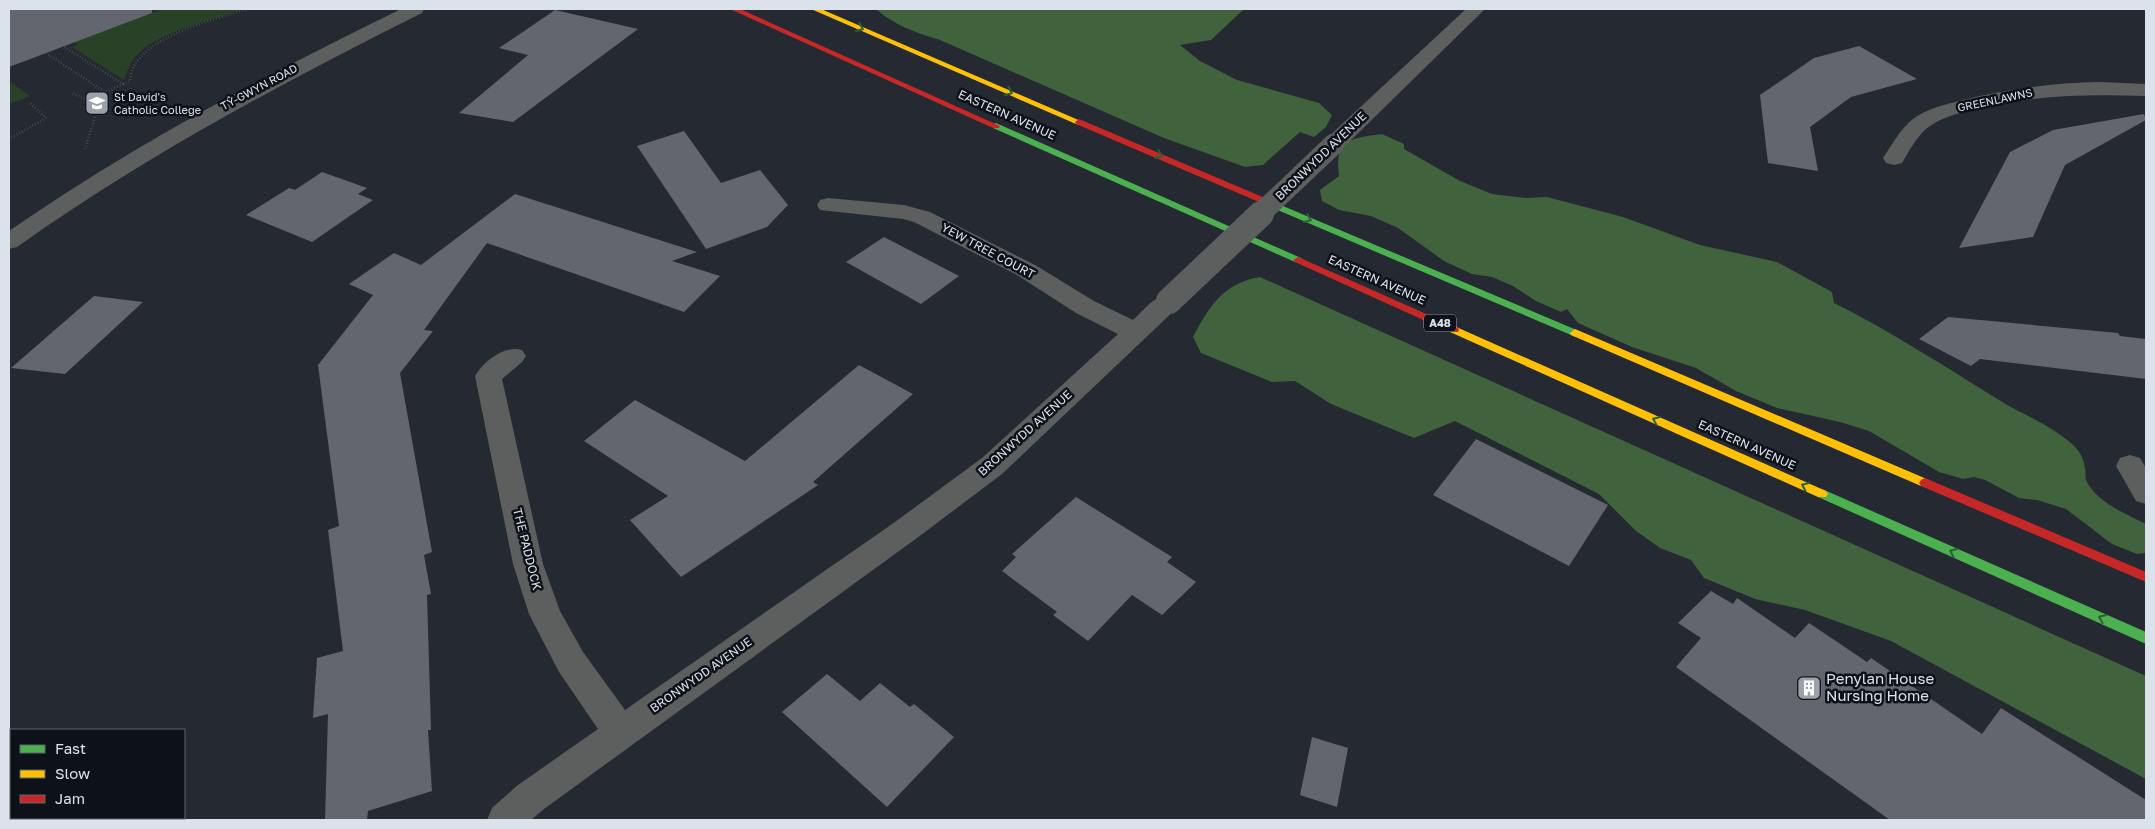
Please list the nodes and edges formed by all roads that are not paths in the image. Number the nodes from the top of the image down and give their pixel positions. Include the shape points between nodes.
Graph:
1 (415, 9) edge
2 (734, 9) edge
3 (815, 9) edge
4 (1476, 9) edge
5 (2146, 90) edge
6 (1894, 158) dead end
7 (828, 205) dead end
8 (9, 242) edge
9 (1135, 332) junction
10 (514, 356) dead end
11 (2130, 466) dead end
12 (2146, 493) edge
13 (2146, 577) edge
14 (2146, 638) edge
15 (621, 733) junction
16 (505, 820) edge

1 - 8 street, TŶ-GWYN ROAD via 243,96 125,164
14 -> 2 highway, EASTERN AVENUE / A48
3 -> 13 highway, EASTERN AVENUE
4 - 9 street, BRONWYDD AVENUE, bridge
5 - 6 street, GREENLAWNS via 2069,88 2020,92 1978,102 1942,112 1918,124
7 - 9 street, YEW TREE COURT via 904,212 922,217 1026,270 1085,307
9 - 15 street, BRONWYDD AVENUE via 992,466
10 - 15 street, THE PADDOCK via 488,376 528,564 545,614 567,654
11 - 12 street
15 - 16 street, BRONWYDD AVENUE via 531,797

